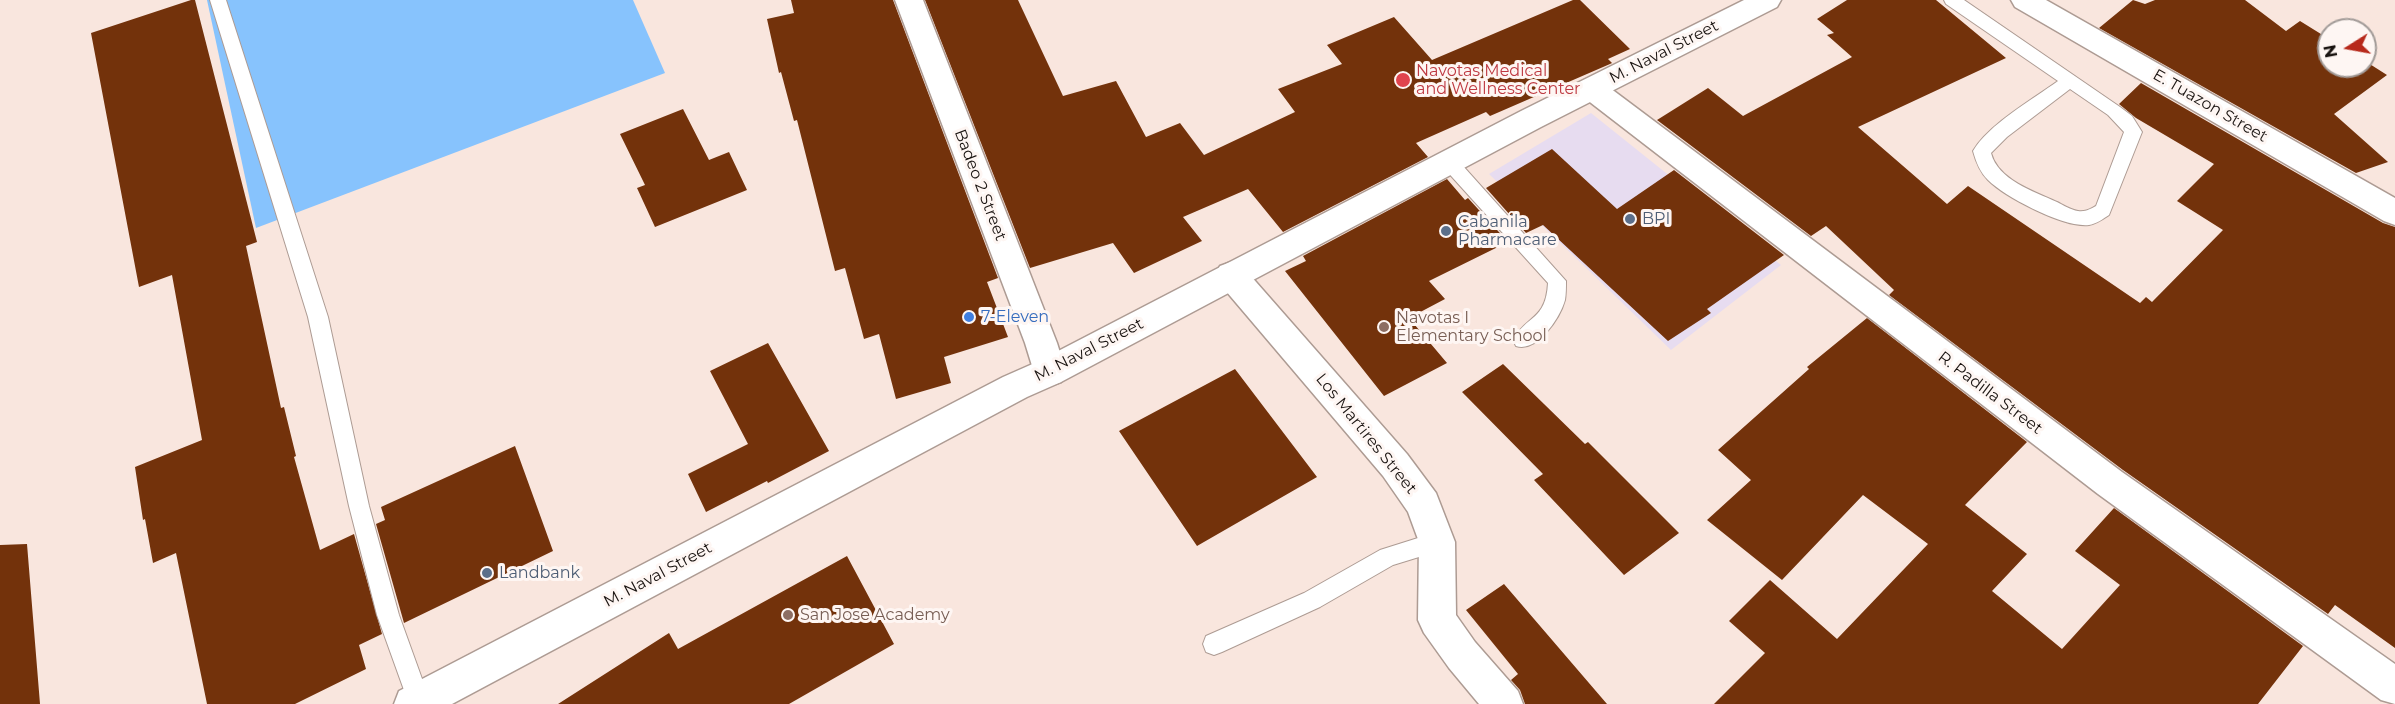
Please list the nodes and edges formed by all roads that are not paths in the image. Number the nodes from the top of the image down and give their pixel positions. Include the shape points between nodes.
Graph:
1 (218, 0) edge
2 (909, 0) edge
3 (1767, 0) edge
4 (1952, 0) edge
5 (2025, 0) edge
6 (2071, 80) junction
7 (1592, 89) junction
8 (1449, 162) junction
9 (2395, 213) edge
10 (1231, 275) junction
11 (1523, 340) dead end
12 (1049, 372) junction
13 (1437, 542) junction
14 (1214, 644) dead end
15 (2395, 687) edge
16 (416, 703) edge
17 (1504, 704) edge

1 - 16 lane via 318,317 362,516
2 - 12 street, Badeo 2 Street via 1041,342
3 - 7 street, M. Naval Street
4 - 6 lane
5 - 9 street, E. Tuazon Street
6 - 6 lane via 2126,121 2133,132 2103,210 2090,218 2075,218 2017,192 1994,175 1984,163 1982,151 2001,132
7 - 8 street, M. Naval Street
7 - 15 street, R. Padilla Street via 2110,483
8 - 10 street, M. Naval Street
8 - 11 lane via 1557,281 1558,299
10 - 12 street, M. Naval Street
10 - 13 street, Los Martires Street via 1395,465 1422,504
12 - 16 street, M. Naval Street
13 - 14 lane via 1388,557 1312,600
13 - 17 street, Los Martires Street via 1437,620

